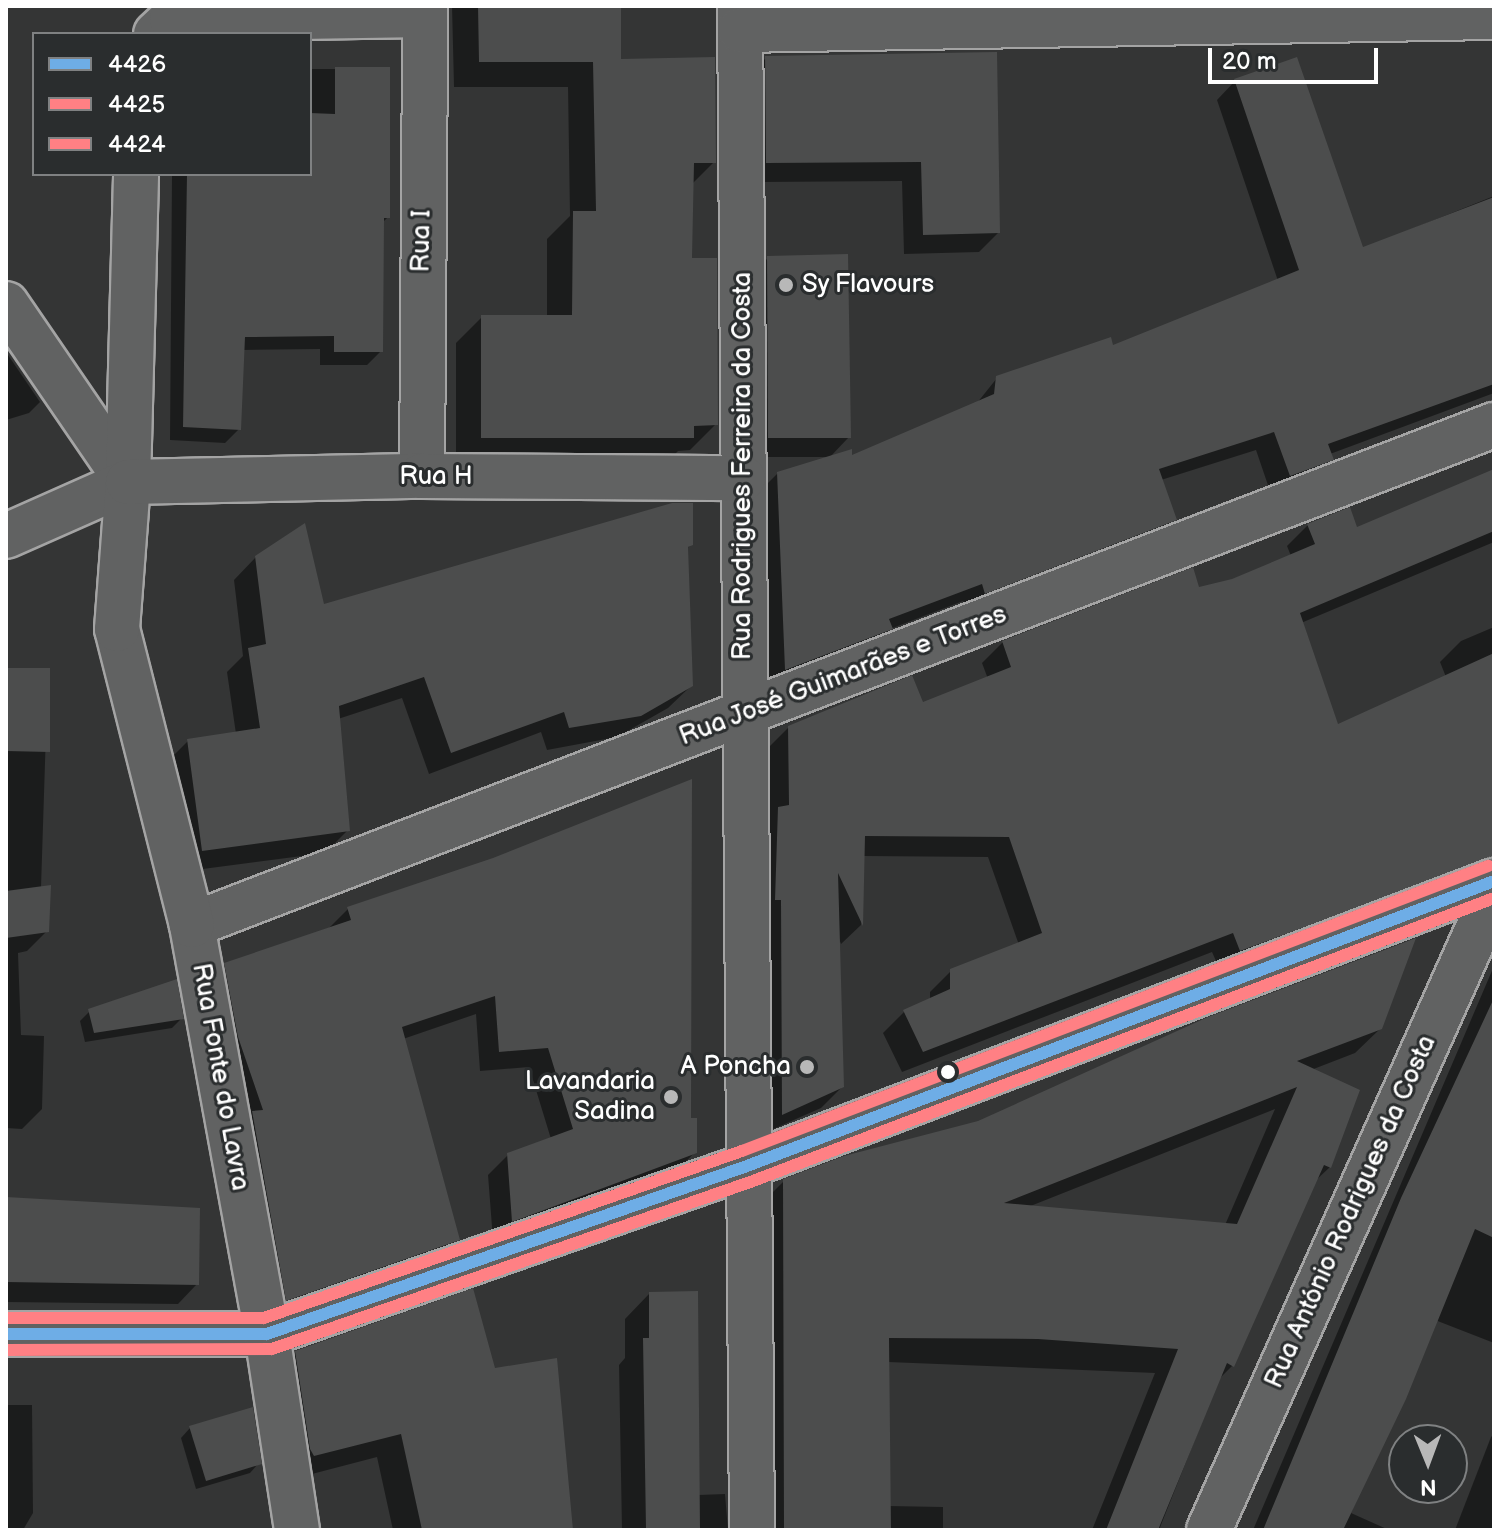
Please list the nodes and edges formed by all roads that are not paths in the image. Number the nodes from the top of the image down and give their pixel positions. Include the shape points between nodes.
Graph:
1 (425, 11) edge
2 (1494, 17) edge
3 (740, 18) edge
4 (158, 32) edge
5 (136, 176) edge
6 (6, 304) edge
7 (1494, 425) edge
8 (422, 476) junction
9 (743, 478) junction
10 (128, 482) junction
11 (6, 536) edge
12 (744, 715) junction
13 (1494, 881) edge
14 (1494, 893) edge
15 (192, 925) junction
16 (747, 1166) junction
17 (6, 1334) edge
18 (267, 1334) junction
19 (297, 1530) edge
20 (752, 1530) edge
21 (1209, 1530) edge

1 - 4 street via 172,19
1 - 8 street, Rua I
2 - 3 street
3 - 9 street, Rua Rodrigues Ferreira da Costa
5 - 10 street
6 - 10 street
7 - 12 street, Rua José Guimarães e Torres
8 - 9 street, Rua H
8 - 10 street, Rua H
9 - 12 street, Rua Rodrigues Ferreira da Costa
10 - 11 street, Rua H
10 - 15 street, Rua Fonte do Lavra via 117,629
12 - 15 street, Rua José Guimarães e Torres
12 - 16 street, Rua Rodrigues Ferreira da Costa
13 - 16 street
14 - 21 street, Rua António Rodrigues da Costa
15 - 18 street, Rua Fonte do Lavra
16 - 18 street
16 - 20 street, Rua Rodrigues Ferreira da Costa
17 - 18 street
18 - 19 street, Rua Fonte do Lavra

